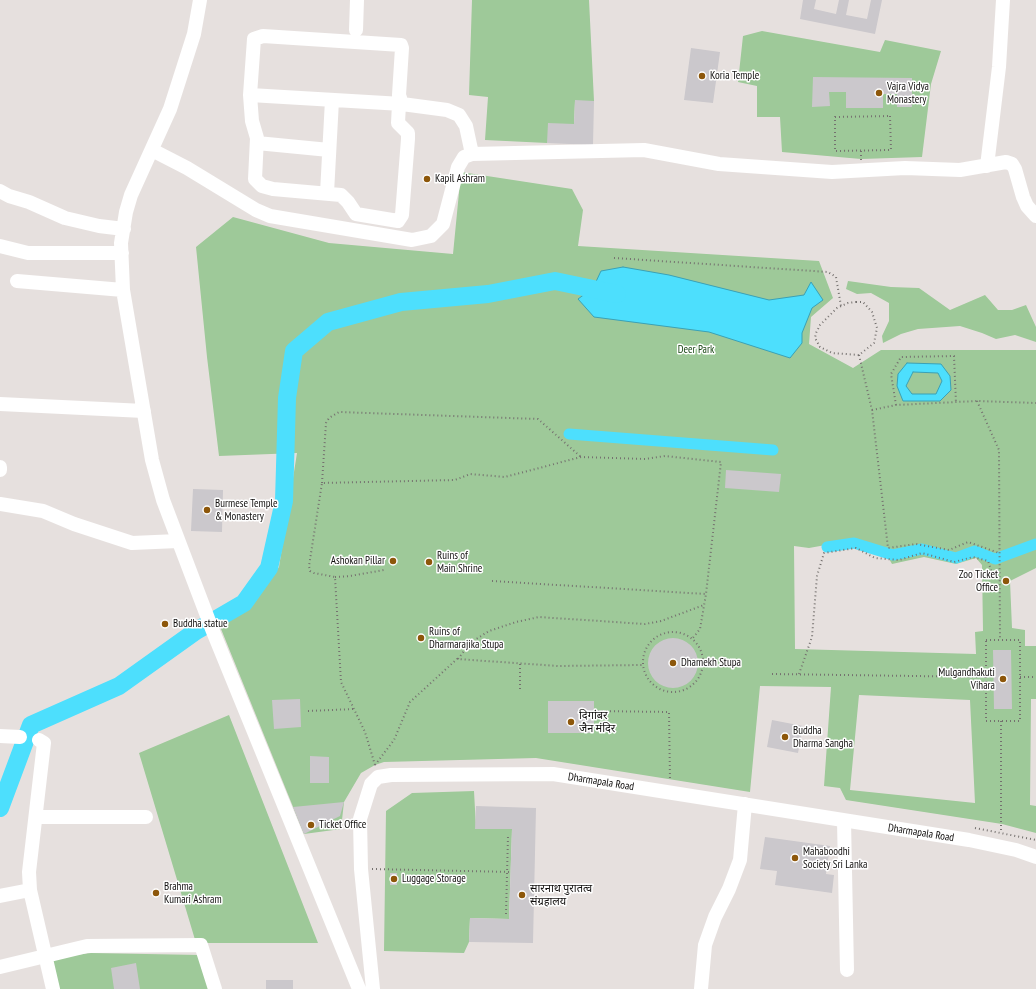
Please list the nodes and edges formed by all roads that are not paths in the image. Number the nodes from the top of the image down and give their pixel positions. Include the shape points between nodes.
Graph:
1 (200, 0) edge
2 (357, 0) edge
3 (1003, 0) edge
4 (356, 30) dead end
5 (250, 95) junction
6 (332, 100) junction
7 (401, 104) junction
8 (257, 142) junction
9 (152, 150) junction
10 (329, 150) junction
11 (472, 154) junction
12 (987, 166) junction
13 (0, 191) edge
14 (327, 193) junction
15 (1036, 216) edge
16 (124, 229) junction
17 (0, 246) edge
18 (122, 253) junction
19 (17, 281) dead end
20 (123, 290) junction
21 (0, 404) edge
22 (144, 411) junction
23 (0, 466) edge
24 (0, 470) edge
25 (0, 504) edge
26 (178, 541) junction
27 (0, 736) edge
28 (20, 737) dead end
29 (39, 740) dead end
30 (745, 804) junction
31 (36, 817) junction
32 (146, 817) dead end
33 (844, 820) junction
34 (1036, 857) edge
35 (30, 890) junction
36 (0, 896) edge
37 (45, 956) junction
38 (0, 967) edge
39 (847, 970) dead end
40 (53, 989) edge
41 (215, 989) edge
42 (359, 989) edge
43 (374, 989) edge
44 (702, 989) edge

1 - 9 street via 194,34 170,109
2 - 4 street
3 - 12 street via 999,67
5 - 6 street
5 - 7 street via 253,45 257,37 387,43 401,45 402,48 399,96
5 - 8 street
6 - 7 street
6 - 10 street
7 - 11 street via 447,110 459,115 466,126
7 - 14 street via 398,123 408,133 401,220 392,221 356,214 341,195
8 - 10 street
8 - 14 street via 257,182 273,189
9 - 11 street via 270,216 412,240 431,236 443,224 458,167 464,156
9 - 16 street via 131,195
10 - 14 street
11 - 12 street via 644,150 719,164 832,172 905,168 960,170
12 - 15 street via 999,163 1012,164 1016,169 1027,206
13 - 16 street via 65,218
16 - 18 street
17 - 18 street via 28,253
18 - 20 street
19 - 20 street
20 - 22 street
21 - 22 street
22 - 26 street via 152,460
23 - 24 street
25 - 26 street via 43,510 74,524 132,543
26 - 42 street
27 - 28 street
29 - 31 street via 44,743
30 - 33 street, Dharmapala Road
30 - 43 street, Dharmapala Road via 553,774 391,775 376,771 360,819 361,869
30 - 44 street via 740,860 707,938
31 - 32 street
31 - 35 street via 29,872
33 - 34 street, Dharmapala Road via 969,840
33 - 39 street
35 - 36 street
35 - 37 street
37 - 38 street
37 - 40 street
37 - 41 street via 87,946 201,945

